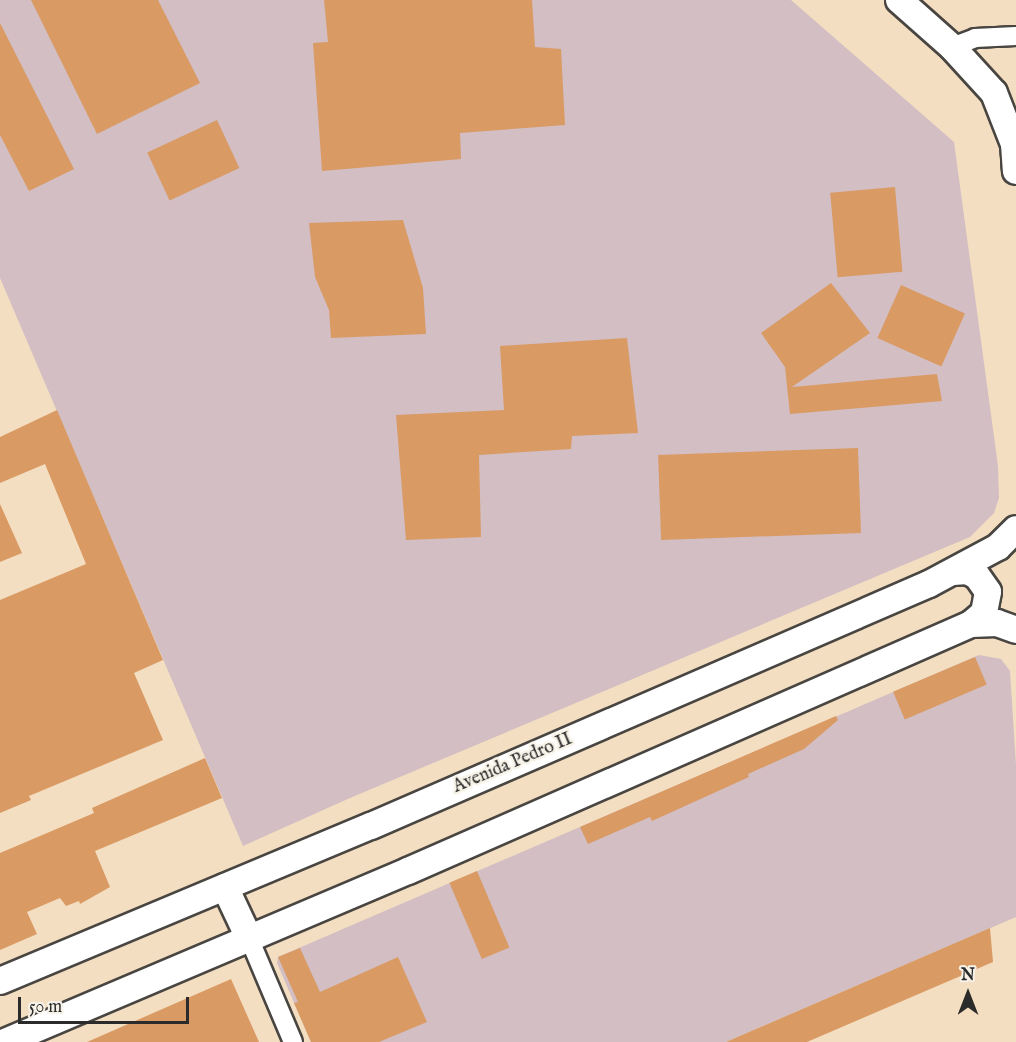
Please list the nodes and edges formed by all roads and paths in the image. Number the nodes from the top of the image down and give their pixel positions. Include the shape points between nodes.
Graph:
1 (899, 0) edge
2 (1016, 36) edge
3 (952, 47) junction
4 (1016, 171) edge
5 (1016, 528) edge
6 (953, 572) junction
7 (971, 624) junction
8 (1016, 630) edge
9 (225, 887) junction
10 (249, 938) junction
11 (0, 981) edge
12 (5, 1042) edge
13 (293, 1042) edge

1 - 3 street
2 - 3 street via 975,38
3 - 4 street via 994,93 1014,144
5 - 6 street, Avenida Pedro II via 998,547
6 - 7 street via 968,571 977,576 988,592 984,613
6 - 9 street, Avenida Pedro II
7 - 8 street via 997,623
7 - 10 street
9 - 10 street
9 - 11 street, Avenida Pedro II
10 - 12 street
10 - 13 street

